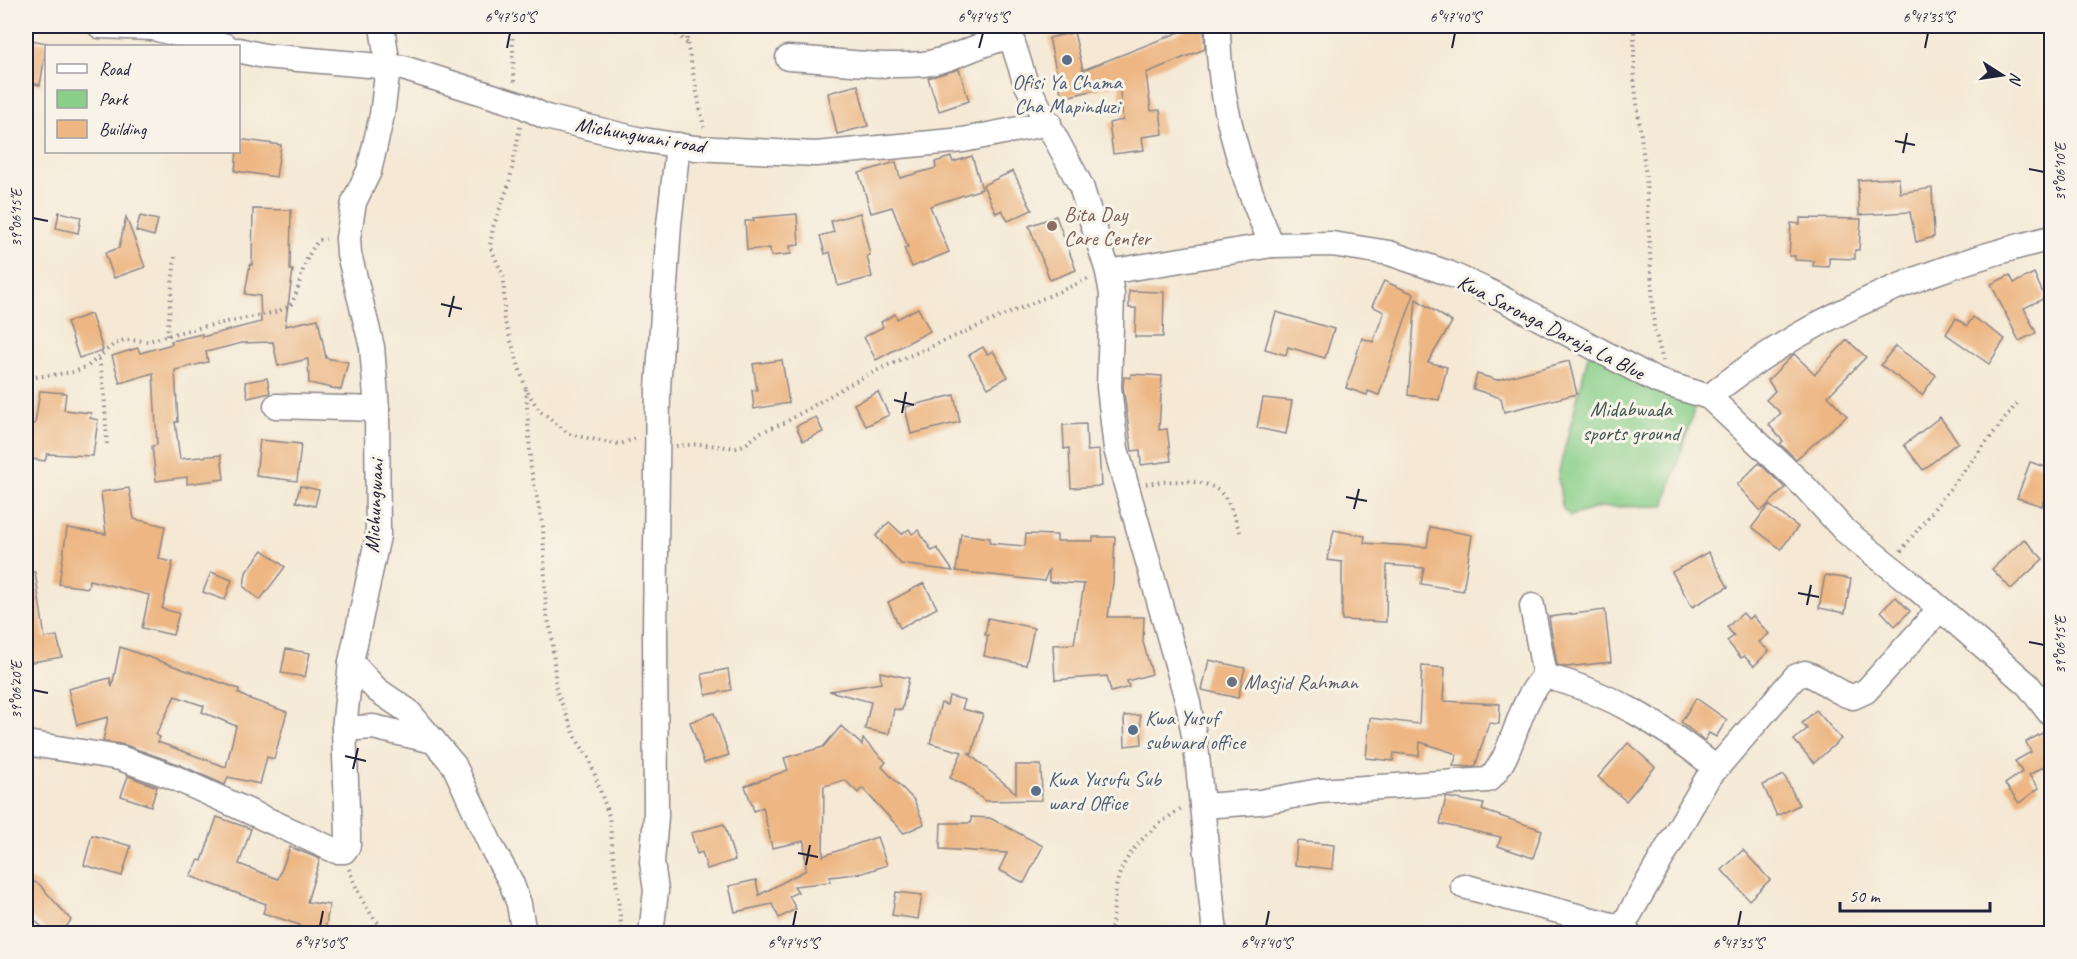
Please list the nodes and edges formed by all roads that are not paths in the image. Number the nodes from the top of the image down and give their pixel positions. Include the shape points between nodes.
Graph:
1 (100, 26) edge
2 (382, 26) edge
3 (1218, 26) edge
4 (1012, 31) edge
5 (222, 45) edge
6 (240, 50) edge
7 (788, 58) dead end
8 (387, 67) junction
9 (1049, 123) junction
10 (678, 145) junction
11 (2052, 238) edge
12 (1272, 245) junction
13 (1108, 272) junction
14 (1709, 397) junction
15 (276, 406) dead end
16 (377, 409) junction
17 (1532, 606) dead end
18 (1940, 609) junction
19 (351, 663) junction
20 (1545, 676) junction
21 (2052, 716) edge
22 (344, 729) junction
23 (434, 741) junction
24 (26, 743) edge
25 (1716, 768) junction
26 (1201, 801) junction
27 (1463, 886) dead end
28 (1625, 931) edge
29 (524, 933) edge
30 (651, 933) edge
31 (1215, 933) edge

1 - 5 street via 153,28
2 - 8 street, Michungwani
3 - 12 street via 1224,96 1236,149
4 - 7 street via 959,56 923,63
4 - 9 street via 1025,81
6 - 8 street, Michungwani road
8 - 10 street, Michungwani road via 419,72 546,117
8 - 16 street, Michungwani via 369,171 354,202 348,238 372,346
9 - 10 street, Michungwani road via 963,140 816,154
9 - 13 street via 1081,186
10 - 30 street via 669,224 658,437 656,817 652,862 656,891
11 - 14 street via 1985,254 1894,286 1773,349
12 - 13 street, Kwa Saronga Daraja La Blue
12 - 14 street, Kwa Saronga Daraja La Blue via 1356,246 1448,273 1648,377
13 - 26 street via 1112,294 1109,387 1116,449 1188,703
14 - 18 street, Kwa Saronga Daraja La Blue via 1844,530
15 - 16 street
16 - 19 street, Michungwani via 378,536
17 - 20 street
18 - 21 street, Kwa Saronga Daraja La Blue via 2028,685
18 - 25 street via 1866,691 1853,697 1843,695 1814,675 1795,677
19 - 22 street, Michungwani
19 - 23 street via 377,690 408,711
20 - 25 street via 1606,696 1670,734
20 - 26 street via 1526,700 1495,774 1488,780 1319,791 1260,802
22 - 23 street via 373,727
22 - 24 street, Michungwani via 348,836 344,851 336,851 173,777 120,758
23 - 29 street via 454,765 511,882
25 - 28 street
26 - 31 street
27 - 28 street

